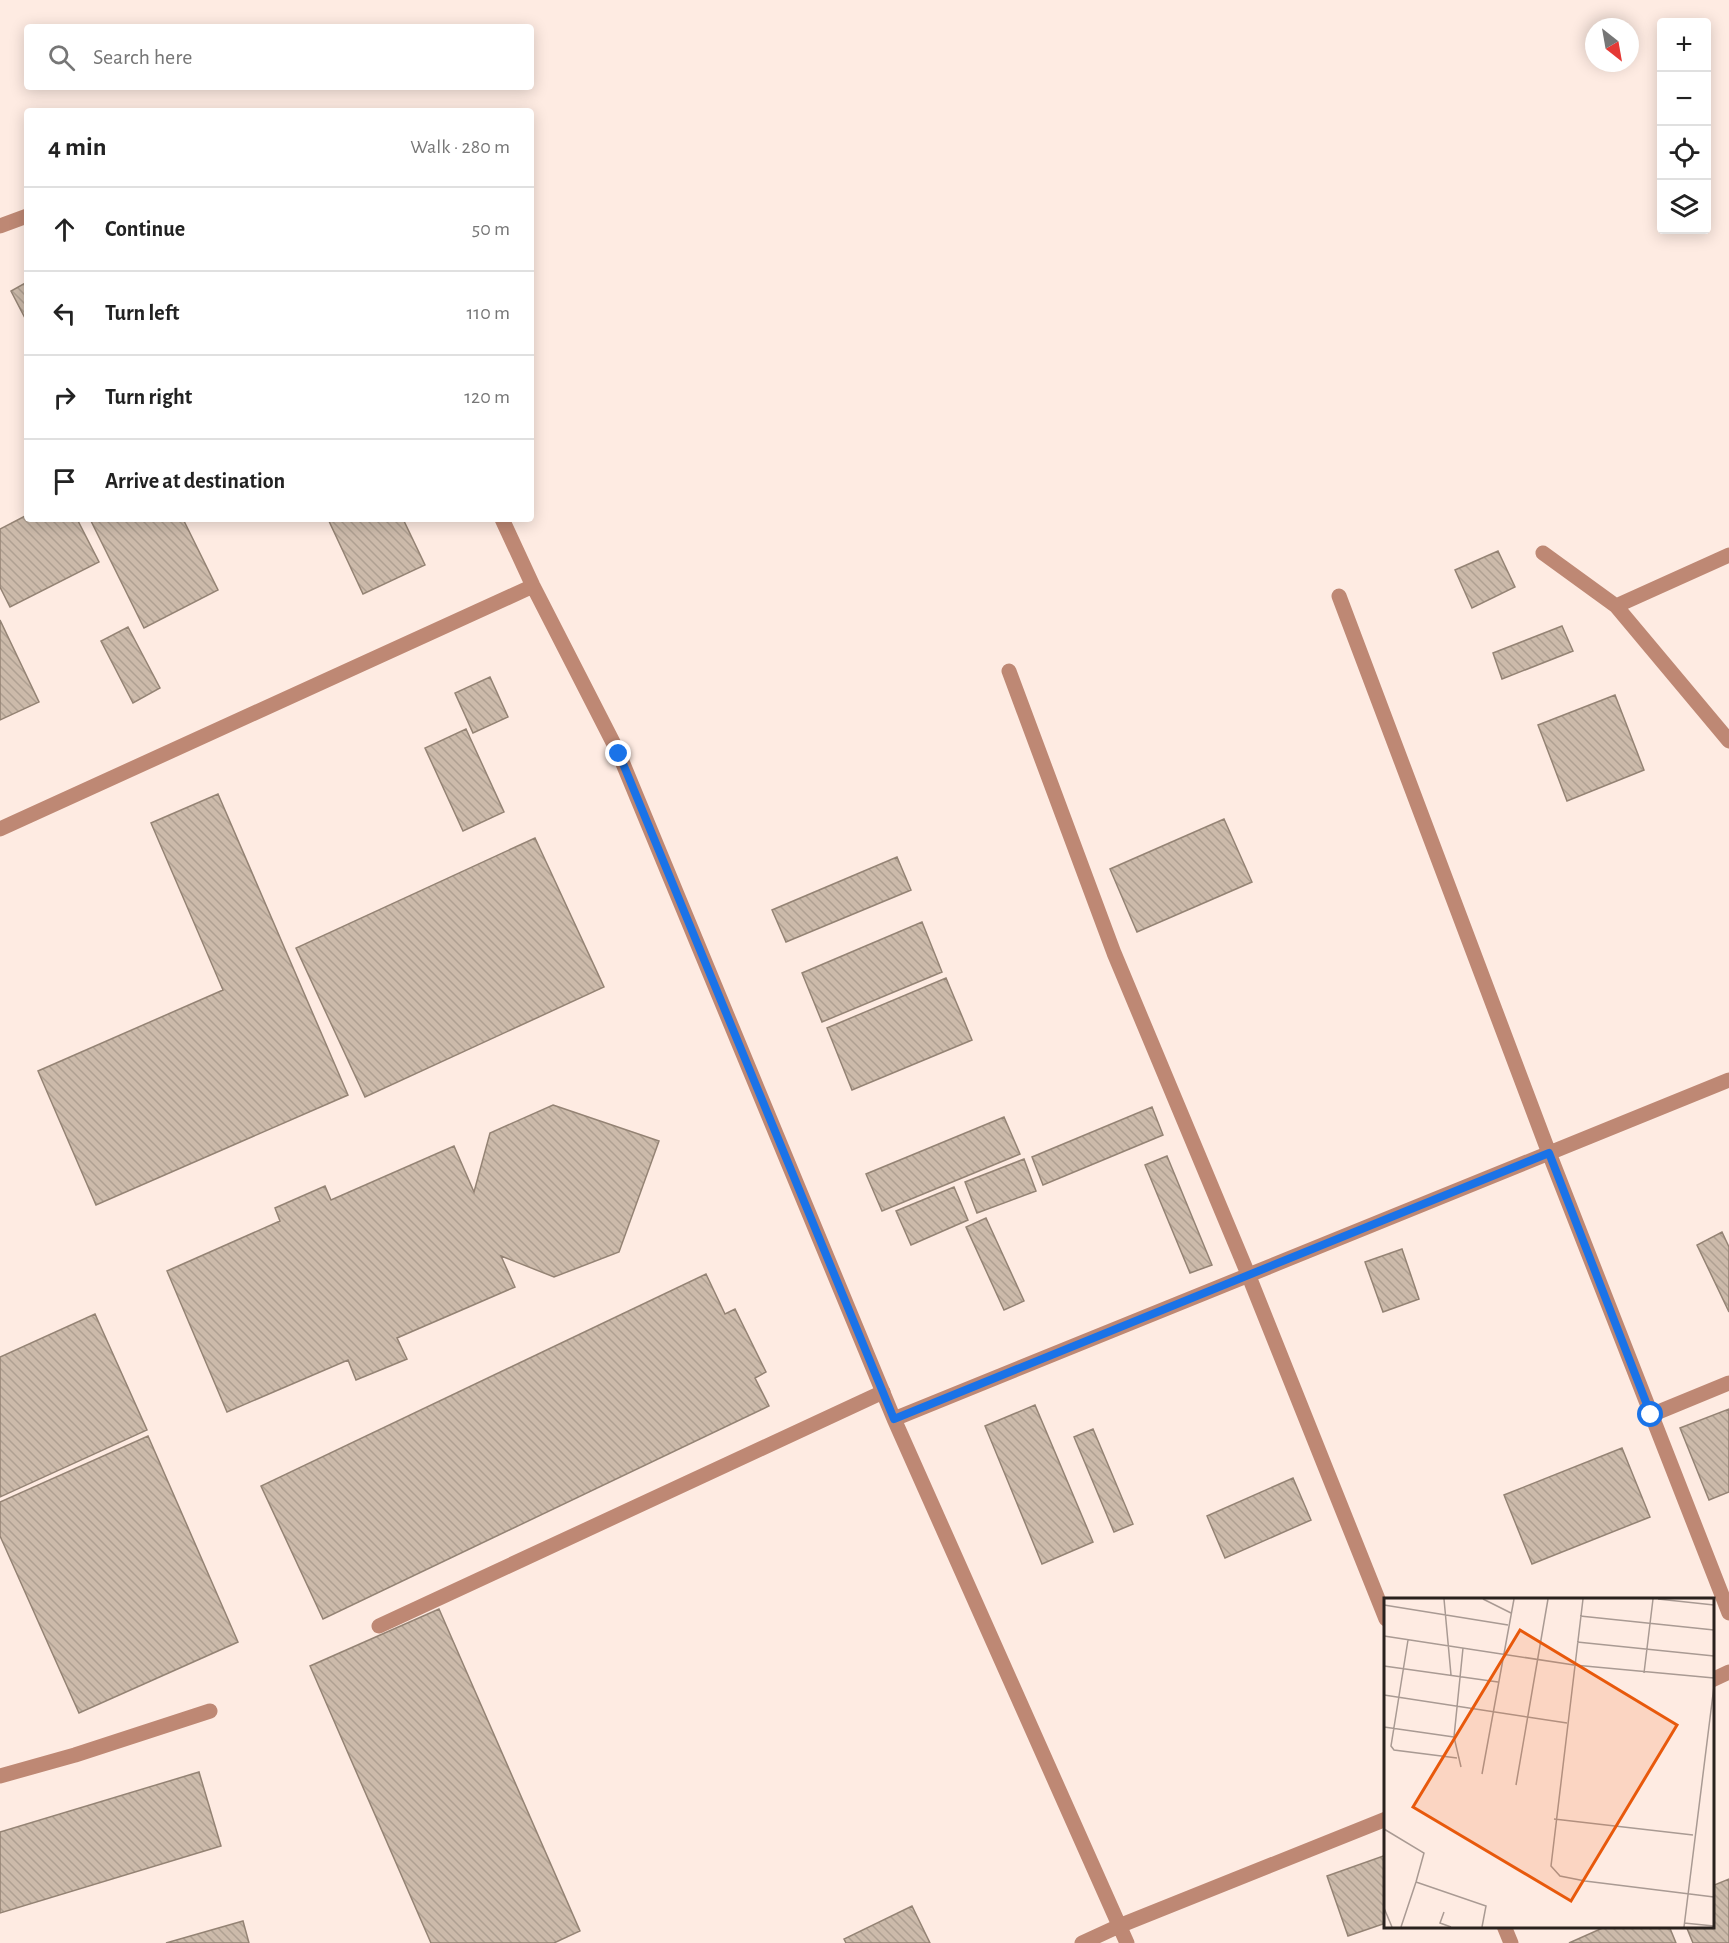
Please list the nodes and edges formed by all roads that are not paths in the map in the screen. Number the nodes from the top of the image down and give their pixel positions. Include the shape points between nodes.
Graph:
1 (24, 217) edge
2 (0, 226) edge
3 (503, 522) edge
4 (1543, 553) dead end
5 (1729, 555) edge
6 (533, 586) junction
7 (1339, 596) dead end
8 (1616, 606) junction
9 (1009, 671) dead end
10 (1729, 741) edge
11 (0, 829) edge
12 (1729, 1080) edge
13 (1549, 1153) junction
14 (1248, 1274) junction
15 (1729, 1383) edge
16 (883, 1392) junction
17 (1651, 1415) junction
18 (894, 1419) junction
19 (1384, 1613) edge
20 (1729, 1613) edge
21 (379, 1626) dead end
22 (1729, 1672) edge
23 (1714, 1680) edge
24 (210, 1711) dead end
25 (0, 1776) edge
26 (1384, 1820) edge
27 (1119, 1926) junction
28 (1505, 1928) edge
29 (1082, 1943) edge
30 (1127, 1943) edge
31 (1510, 1943) edge

1 - 2 street
3 - 6 street
4 - 8 street
5 - 8 street
6 - 11 street
6 - 16 street via 619,754
7 - 13 street
8 - 10 street
9 - 14 street via 1113,953
12 - 13 street
13 - 14 street
13 - 17 street
14 - 18 street
14 - 19 street
15 - 17 street
16 - 18 street
16 - 21 street
17 - 20 street
18 - 27 street
22 - 23 street
24 - 25 street
26 - 27 street
27 - 29 street
27 - 30 street
28 - 31 street

